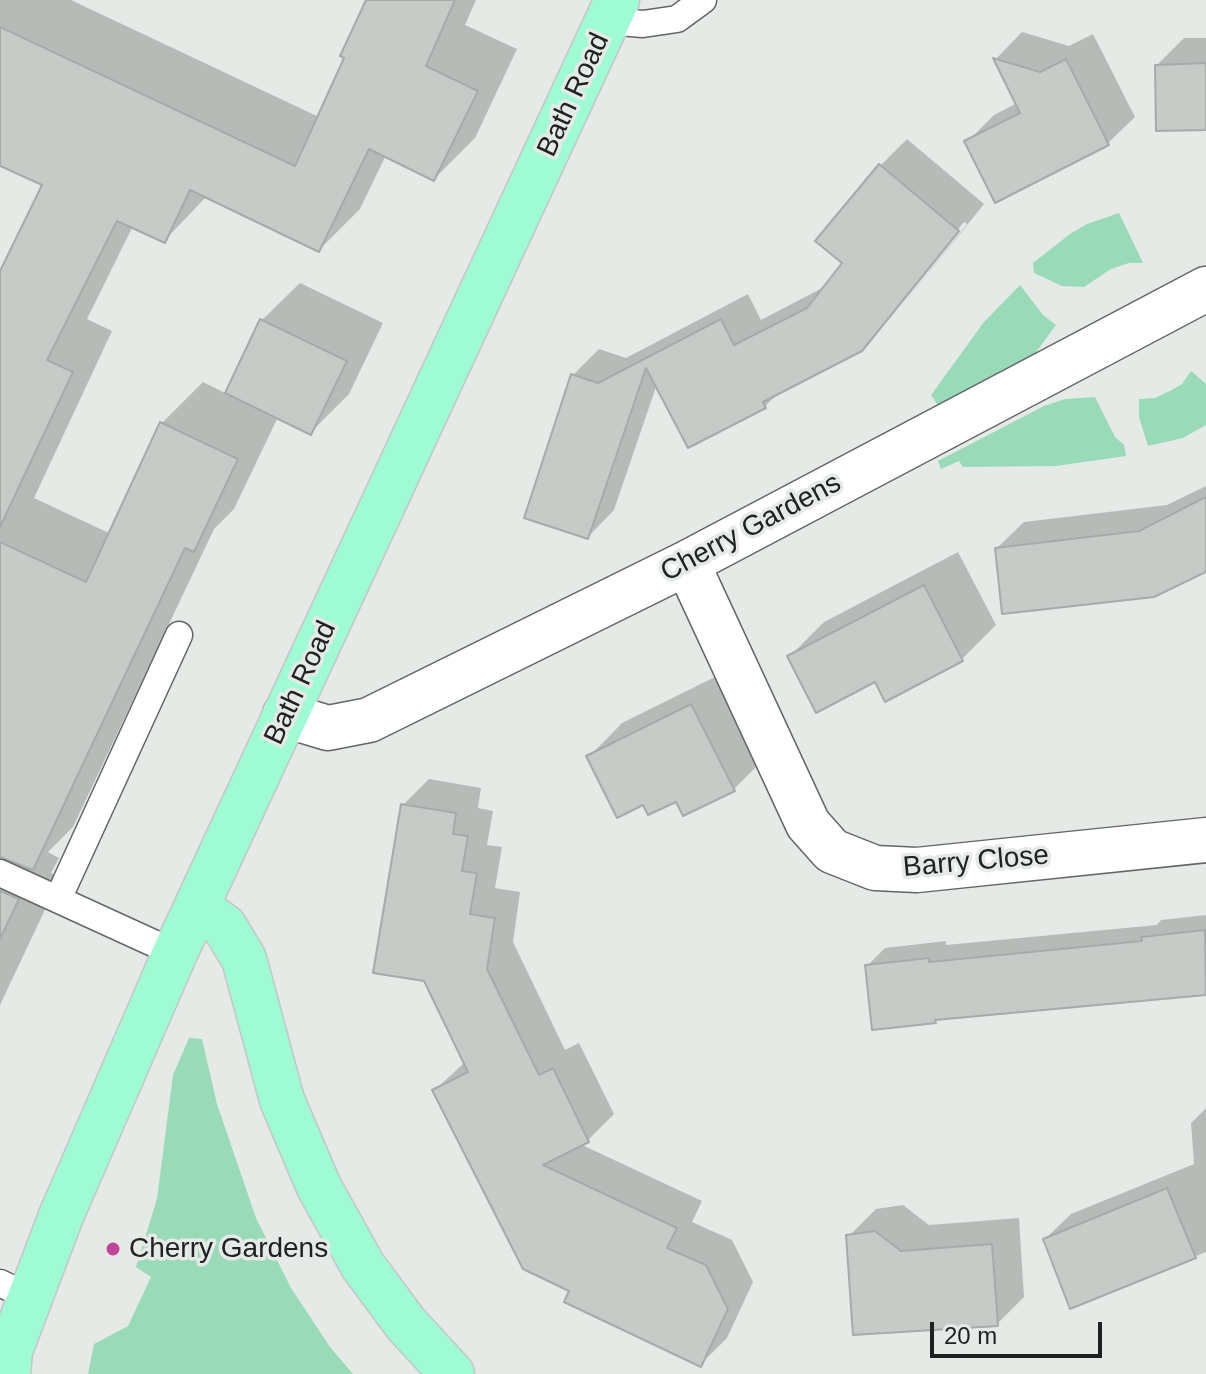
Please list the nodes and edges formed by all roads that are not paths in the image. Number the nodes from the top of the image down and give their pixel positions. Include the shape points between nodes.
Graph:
1 (703, 0) edge
2 (612, 10) edge
3 (1206, 289) edge
4 (687, 563) junction
5 (179, 635) dead end
6 (285, 715) junction
7 (1206, 840) edge
8 (0, 873) edge
9 (58, 899) junction
10 (198, 908) junction
11 (175, 953) junction
12 (15, 1291) edge
13 (8, 1374) edge
14 (452, 1374) edge

1 - 2 lane via 677,19 643,24
2 - 6 main road, Bath Road
3 - 4 street, Cherry Gardens
4 - 6 street, Cherry Gardens via 369,720 328,728
4 - 7 street, Barry Close via 808,824 832,851 875,868 917,870
5 - 9 lane
6 - 10 main road, Bath Road
8 - 9 lane
9 - 11 lane
10 - 11 main road, Bath Road
10 - 14 main road via 224,926 244,959 282,1100 319,1187 363,1266
11 - 12 main road, Bath Road via 61,1216
12 - 13 main road, Bath Road

